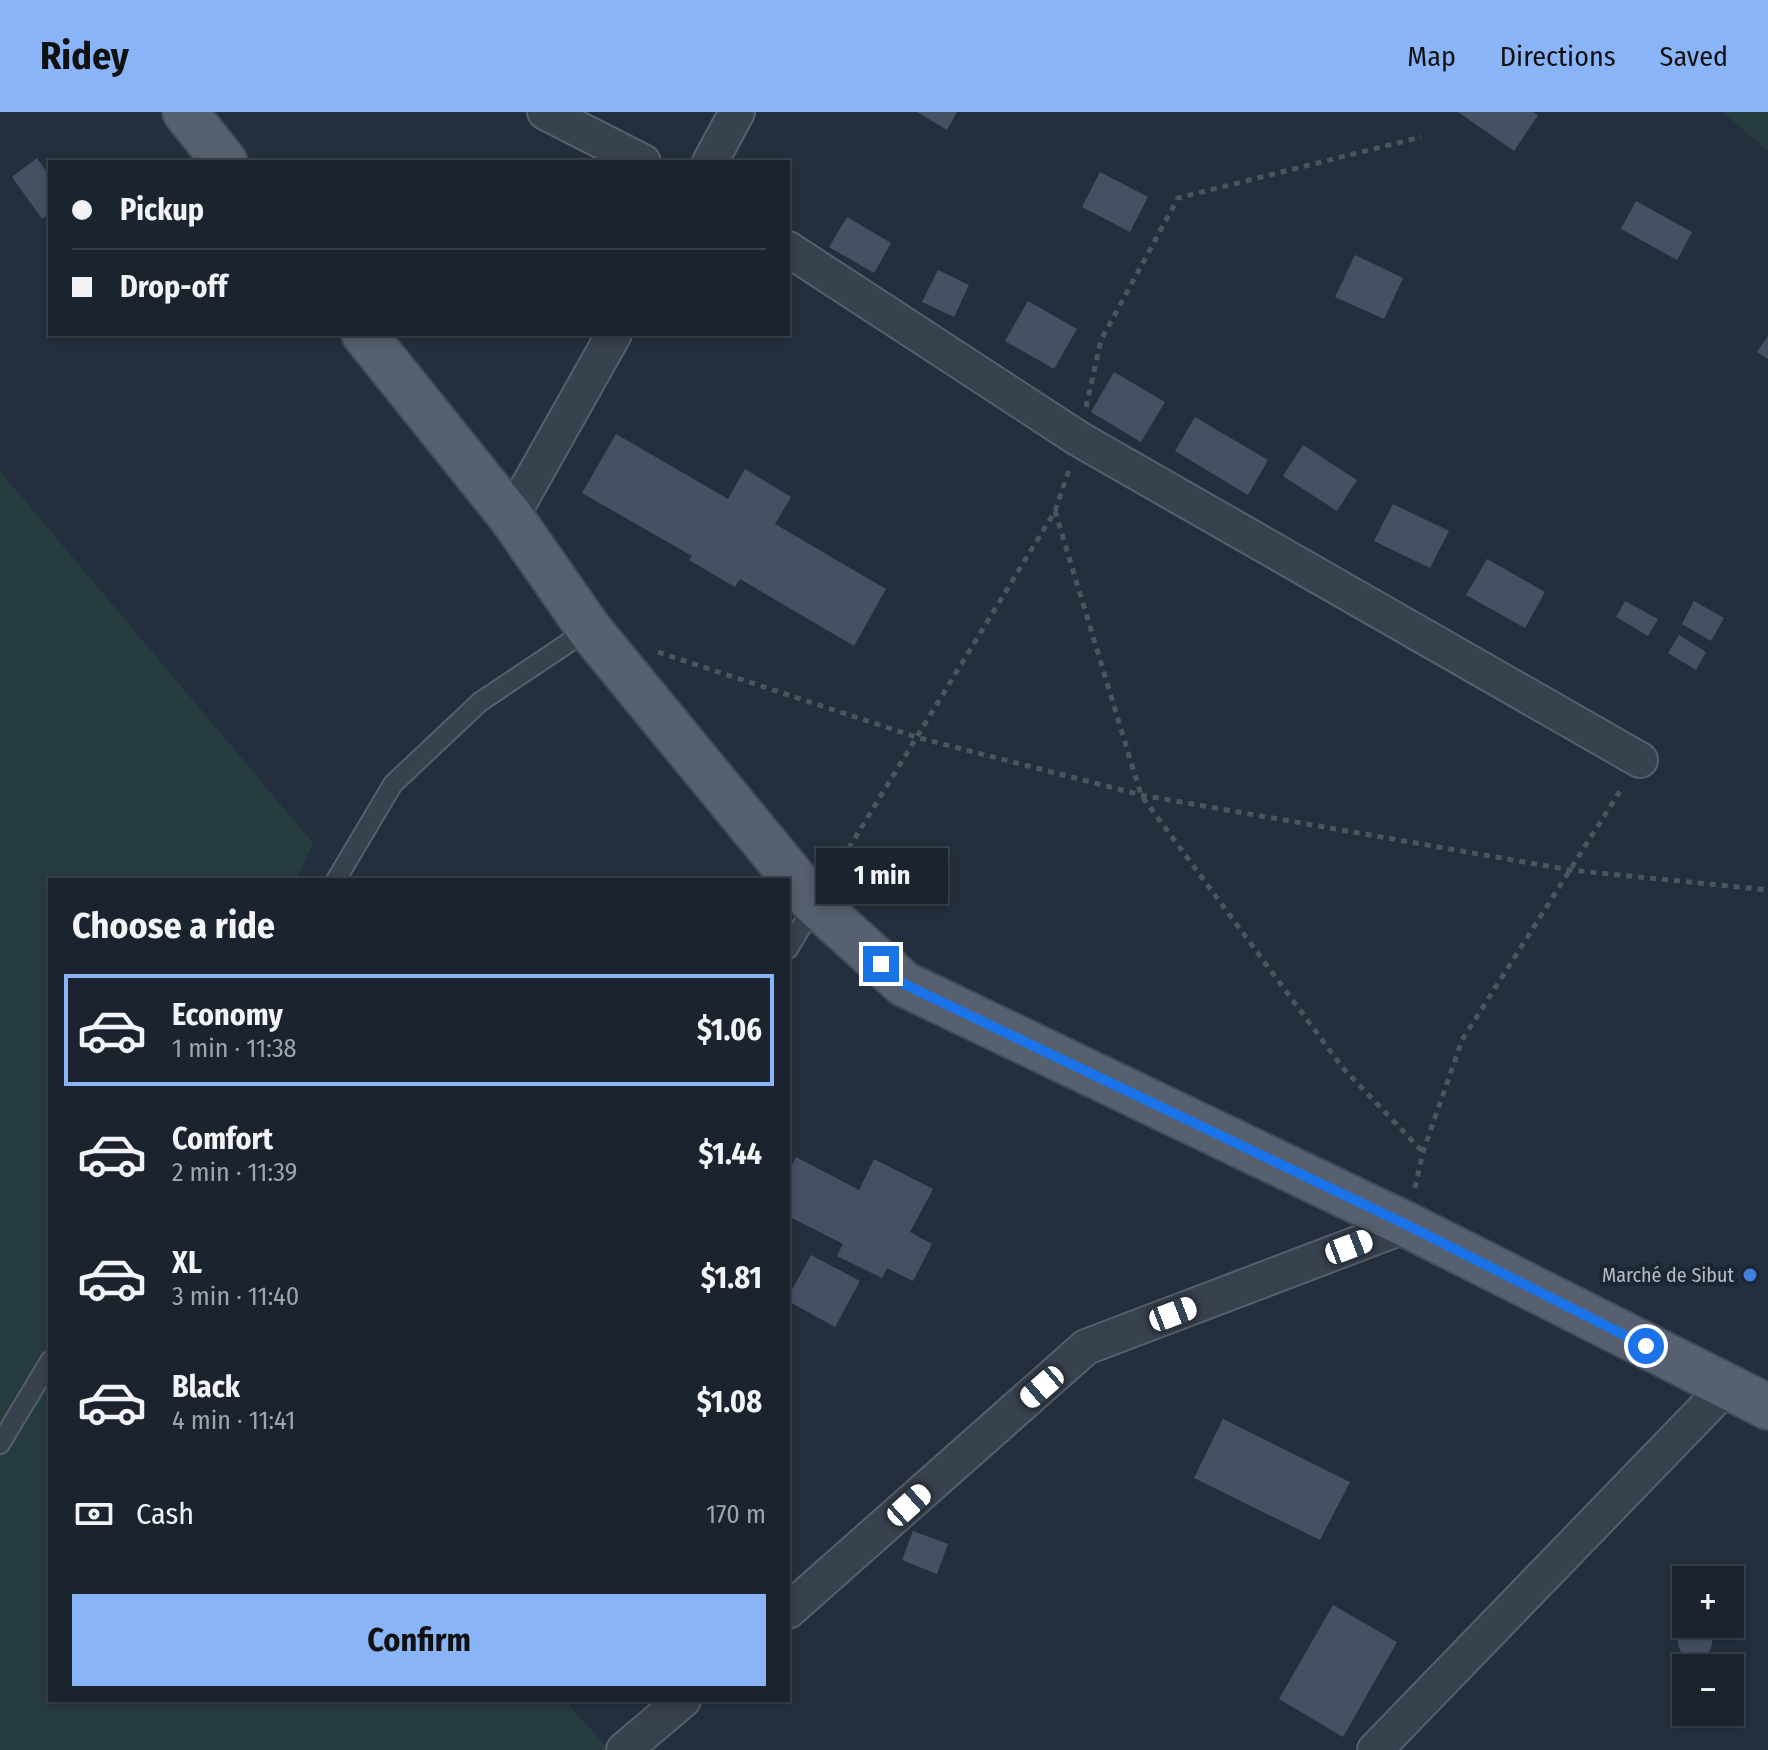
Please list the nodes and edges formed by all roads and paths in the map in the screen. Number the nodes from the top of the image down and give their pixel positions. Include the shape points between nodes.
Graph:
1 (185, 112) edge
2 (545, 112) edge
3 (737, 112) edge
4 (223, 160) edge
5 (639, 160) edge
6 (711, 160) edge
7 (790, 250) edge
8 (366, 336) edge
9 (613, 336) edge
10 (1055, 511) dead end
11 (511, 517) junction
12 (589, 629) junction
13 (648, 649) dead end
14 (1640, 760) joint
15 (1141, 795) junction
16 (1570, 870) junction
17 (337, 878) edge
18 (1768, 890) edge
19 (815, 904) junction
20 (790, 946) edge
21 (1423, 1152) junction
22 (1407, 1225) junction
23 (48, 1364) edge
24 (1726, 1387) junction
25 (1768, 1407) edge
26 (0, 1444) edge
27 (790, 1609) edge
28 (681, 1702) edge
29 (624, 1750) edge
30 (1375, 1750) edge

1 - 4 main road
2 - 5 street
3 - 6 street
7 - 14 street via 1079,439
8 - 11 main road
9 - 11 street
10 - 15 path
11 - 12 main road
12 - 17 lane via 480,702 393,784
12 - 19 main road
13 - 15 path via 916,737
14 - 16 path
15 - 16 path
15 - 21 path via 1342,1067
16 - 18 path
16 - 21 path via 1462,1040
19 - 20 lane
19 - 22 main road via 904,984
21 - 22 path
22 - 24 main road
22 - 27 street via 1086,1347
23 - 26 lane
24 - 25 main road
24 - 30 street
28 - 29 street

